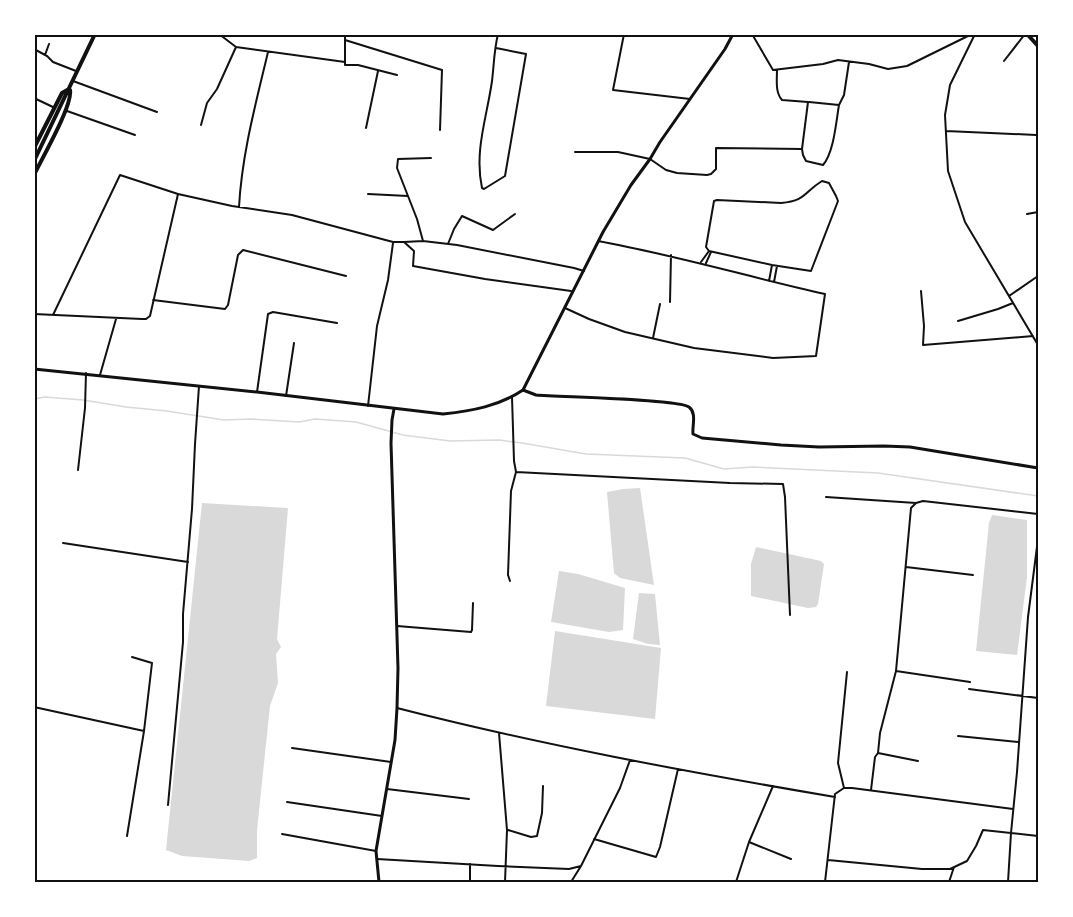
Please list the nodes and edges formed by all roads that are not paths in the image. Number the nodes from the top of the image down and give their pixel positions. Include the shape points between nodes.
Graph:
1 (95, 34) edge
2 (219, 34) edge
3 (345, 34) edge
4 (498, 34) edge
5 (624, 34) edge
6 (733, 34) edge
7 (752, 34) edge
8 (974, 34) edge
9 (1026, 34) edge
10 (36, 35) edge
11 (34, 39) edge
12 (345, 40) junction
13 (49, 44) dead end
14 (1038, 46) edge
15 (236, 47) junction
16 (496, 48) junction
17 (34, 49) edge
18 (268, 52) junction
19 (45, 55) junction
20 (1004, 61) dead end
21 (345, 62) junction
22 (849, 62) junction
23 (777, 70) junction
24 (378, 71) junction
25 (78, 72) junction
26 (398, 75) dead end
27 (73, 81) junction
28 (70, 89) junction
29 (34, 98) edge
30 (690, 99) junction
31 (808, 102) junction
32 (839, 105) junction
33 (55, 108) junction
34 (66, 110) junction
35 (157, 112) dead end
36 (201, 125) dead end
37 (366, 128) dead end
38 (440, 130) dead end
39 (946, 131) junction
40 (135, 135) dead end
41 (1036, 135) dead end
42 (34, 148) edge
43 (802, 149) junction
44 (575, 152) dead end
45 (431, 158) dead end
46 (650, 159) junction
47 (34, 161) edge
48 (34, 175) edge
49 (178, 194) junction
50 (368, 194) dead end
51 (408, 196) junction
52 (239, 207) junction
53 (1038, 212) edge
54 (514, 214) dead end
55 (1027, 214) dead end
56 (423, 241) junction
57 (598, 241) junction
58 (393, 242) junction
59 (404, 242) junction
60 (448, 244) junction
61 (710, 252) junction
62 (671, 255) junction
63 (703, 263) junction
64 (772, 265) junction
65 (777, 266) junction
66 (584, 271) junction
67 (346, 276) dead end
68 (1038, 276) edge
69 (769, 281) junction
70 (774, 282) junction
71 (921, 291) dead end
72 (574, 292) junction
73 (1009, 296) junction
74 (153, 300) junction
75 (670, 302) dead end
76 (1013, 303) junction
77 (660, 304) dead end
78 (566, 308) junction
79 (34, 314) edge
80 (53, 315) junction
81 (116, 319) junction
82 (958, 321) dead end
83 (337, 323) dead end
84 (1033, 336) junction
85 (653, 338) junction
86 (294, 343) dead end
87 (1038, 345) edge
88 (34, 369) edge
89 (86, 374) junction
90 (100, 375) junction
91 (199, 386) junction
92 (523, 390) junction
93 (256, 392) junction
94 (286, 396) junction
95 (512, 397) junction
96 (368, 406) junction
97 (394, 409) junction
98 (1038, 468) edge
99 (78, 470) dead end
100 (516, 472) junction
101 (826, 497) dead end
102 (916, 503) junction
103 (1038, 514) edge
104 (1038, 538) edge
105 (63, 543) dead end
106 (188, 562) junction
107 (906, 567) junction
108 (973, 575) dead end
109 (510, 581) dead end
110 (473, 603) dead end
111 (790, 615) dead end
112 (397, 626) junction
113 (132, 657) dead end
114 (896, 670) junction
115 (847, 672) dead end
116 (970, 682) dead end
117 (969, 689) dead end
118 (1022, 696) junction
119 (1038, 698) edge
120 (34, 707) edge
121 (397, 708) junction
122 (144, 731) junction
123 (499, 733) junction
124 (958, 736) dead end
125 (1019, 742) junction
126 (292, 748) dead end
127 (878, 753) junction
128 (630, 759) junction
129 (918, 760) dead end
130 (391, 762) junction
131 (678, 769) junction
132 (543, 786) dead end
133 (772, 786) junction
134 (844, 788) junction
135 (387, 789) junction
136 (871, 790) junction
137 (835, 797) junction
138 (469, 799) dead end
139 (287, 802) dead end
140 (168, 805) dead end
141 (1013, 809) junction
142 (382, 816) junction
143 (507, 830) junction
144 (1011, 833) junction
145 (282, 834) dead end
146 (127, 836) dead end
147 (1038, 836) edge
148 (594, 839) junction
149 (749, 842) junction
150 (376, 850) junction
151 (377, 859) junction
152 (791, 859) dead end
153 (828, 860) junction
154 (470, 864) junction
155 (581, 866) junction
156 (507, 867) junction
157 (954, 867) junction
158 (379, 882) edge
159 (470, 882) edge
160 (505, 882) edge
161 (571, 882) edge
162 (736, 882) edge
163 (825, 882) edge
164 (949, 882) edge
165 (1008, 882) edge

1 - 25 main road
2 - 15 street
3 - 12 street
4 - 16 street
5 - 30 street via 613,90
6 - 30 street
7 - 23 street via 773,70
8 - 22 street via 907,66 888,69
8 - 39 street via 950,85
9 - 14 main road
9 - 20 street
10 - 11 street
12 - 21 street
12 - 38 street via 442,70
13 - 19 street
15 - 18 street
15 - 36 street via 207,104
16 - 16 street via 479,161 484,189 505,176 526,54
17 - 19 street
18 - 21 street
18 - 52 street via 240,178
19 - 25 street
21 - 24 street
22 - 23 street via 838,60
22 - 32 street
23 - 31 street via 779,97
24 - 26 street
24 - 37 street
25 - 27 main road
27 - 28 main road
27 - 35 street
28 - 33 main road via 62,93
28 - 34 main road
28 - 47 main road
29 - 33 street
30 - 46 street
31 - 32 street
31 - 43 street
32 - 43 street via 826,162 823,165 806,161
33 - 42 main road
34 - 40 street
34 - 48 main road
39 - 41 street
39 - 73 street via 948,171 965,222
43 - 46 street via 716,148 716,169 707,175 666,170
44 - 46 street via 618,152
45 - 51 street via 398,159 397,168
46 - 57 street
49 - 52 street
49 - 74 street
49 - 80 street via 120,175
50 - 51 street
51 - 56 street
52 - 58 street via 292,215
53 - 55 street
54 - 60 street via 493,230 462,216
56 - 59 street
56 - 60 street
57 - 62 street
57 - 66 street
58 - 59 street
58 - 96 street via 377,326
59 - 72 street via 414,251 413,266
60 - 66 street
61 - 63 street
61 - 64 street
61 - 65 street via 706,247 714,201 792,202 819,182 829,183 837,201 813,270
62 - 63 street
62 - 75 street
63 - 69 street
64 - 65 street
64 - 69 street
65 - 70 street
66 - 72 street
67 - 74 street via 243,250 238,255 225,309
68 - 73 street
69 - 70 street
70 - 85 street via 825,294 816,356 773,358 694,348
71 - 84 street via 923,345
72 - 78 street
73 - 76 street
74 - 81 street via 146,319
76 - 82 street
76 - 84 street
77 - 85 street
78 - 85 street via 625,332
78 - 92 street
79 - 80 street
80 - 81 street
81 - 90 street
83 - 93 street via 268,314
84 - 87 street
86 - 94 street
88 - 89 street
89 - 90 street
89 - 99 street
90 - 91 street
91 - 93 street
91 - 106 street
92 - 95 street
92 - 98 street via 536,395 684,405 693,413 693,434 702,438 791,446 910,447
93 - 94 street
94 - 96 street
95 - 97 street via 469,412 443,414
95 - 100 street
96 - 97 street
97 - 112 street via 391,442
100 - 109 street via 511,490
100 - 111 street via 783,483
101 - 102 street
102 - 103 street
102 - 107 street via 911,508
104 - 118 street
105 - 106 street
106 - 140 street
107 - 108 street
107 - 114 street
110 - 112 street via 471,632
112 - 121 street
113 - 122 street via 152,663
114 - 116 street
114 - 127 street
115 - 134 street via 838,763
117 - 118 street
118 - 119 street
118 - 125 street
120 - 122 street
121 - 123 street
121 - 130 street
122 - 146 street
123 - 128 street
123 - 143 street
124 - 125 street
125 - 141 street
126 - 130 street
127 - 129 street
127 - 136 street
128 - 131 street
128 - 148 street
130 - 135 street
131 - 133 street
131 - 148 street via 656,857
132 - 143 street via 537,836
133 - 137 street
133 - 149 street
134 - 136 street
134 - 137 street
135 - 138 street
135 - 142 street
136 - 141 street
137 - 153 street
139 - 142 street
141 - 144 street
142 - 150 street
143 - 156 street
144 - 147 street
144 - 157 street via 983,830 967,861
144 - 165 street
145 - 150 street
148 - 155 street
149 - 152 street
149 - 162 street
150 - 151 street
151 - 154 street
151 - 158 street
153 - 157 street via 922,869
153 - 163 street
154 - 156 street
154 - 159 street
155 - 156 street
155 - 161 street
156 - 160 street
157 - 164 street

